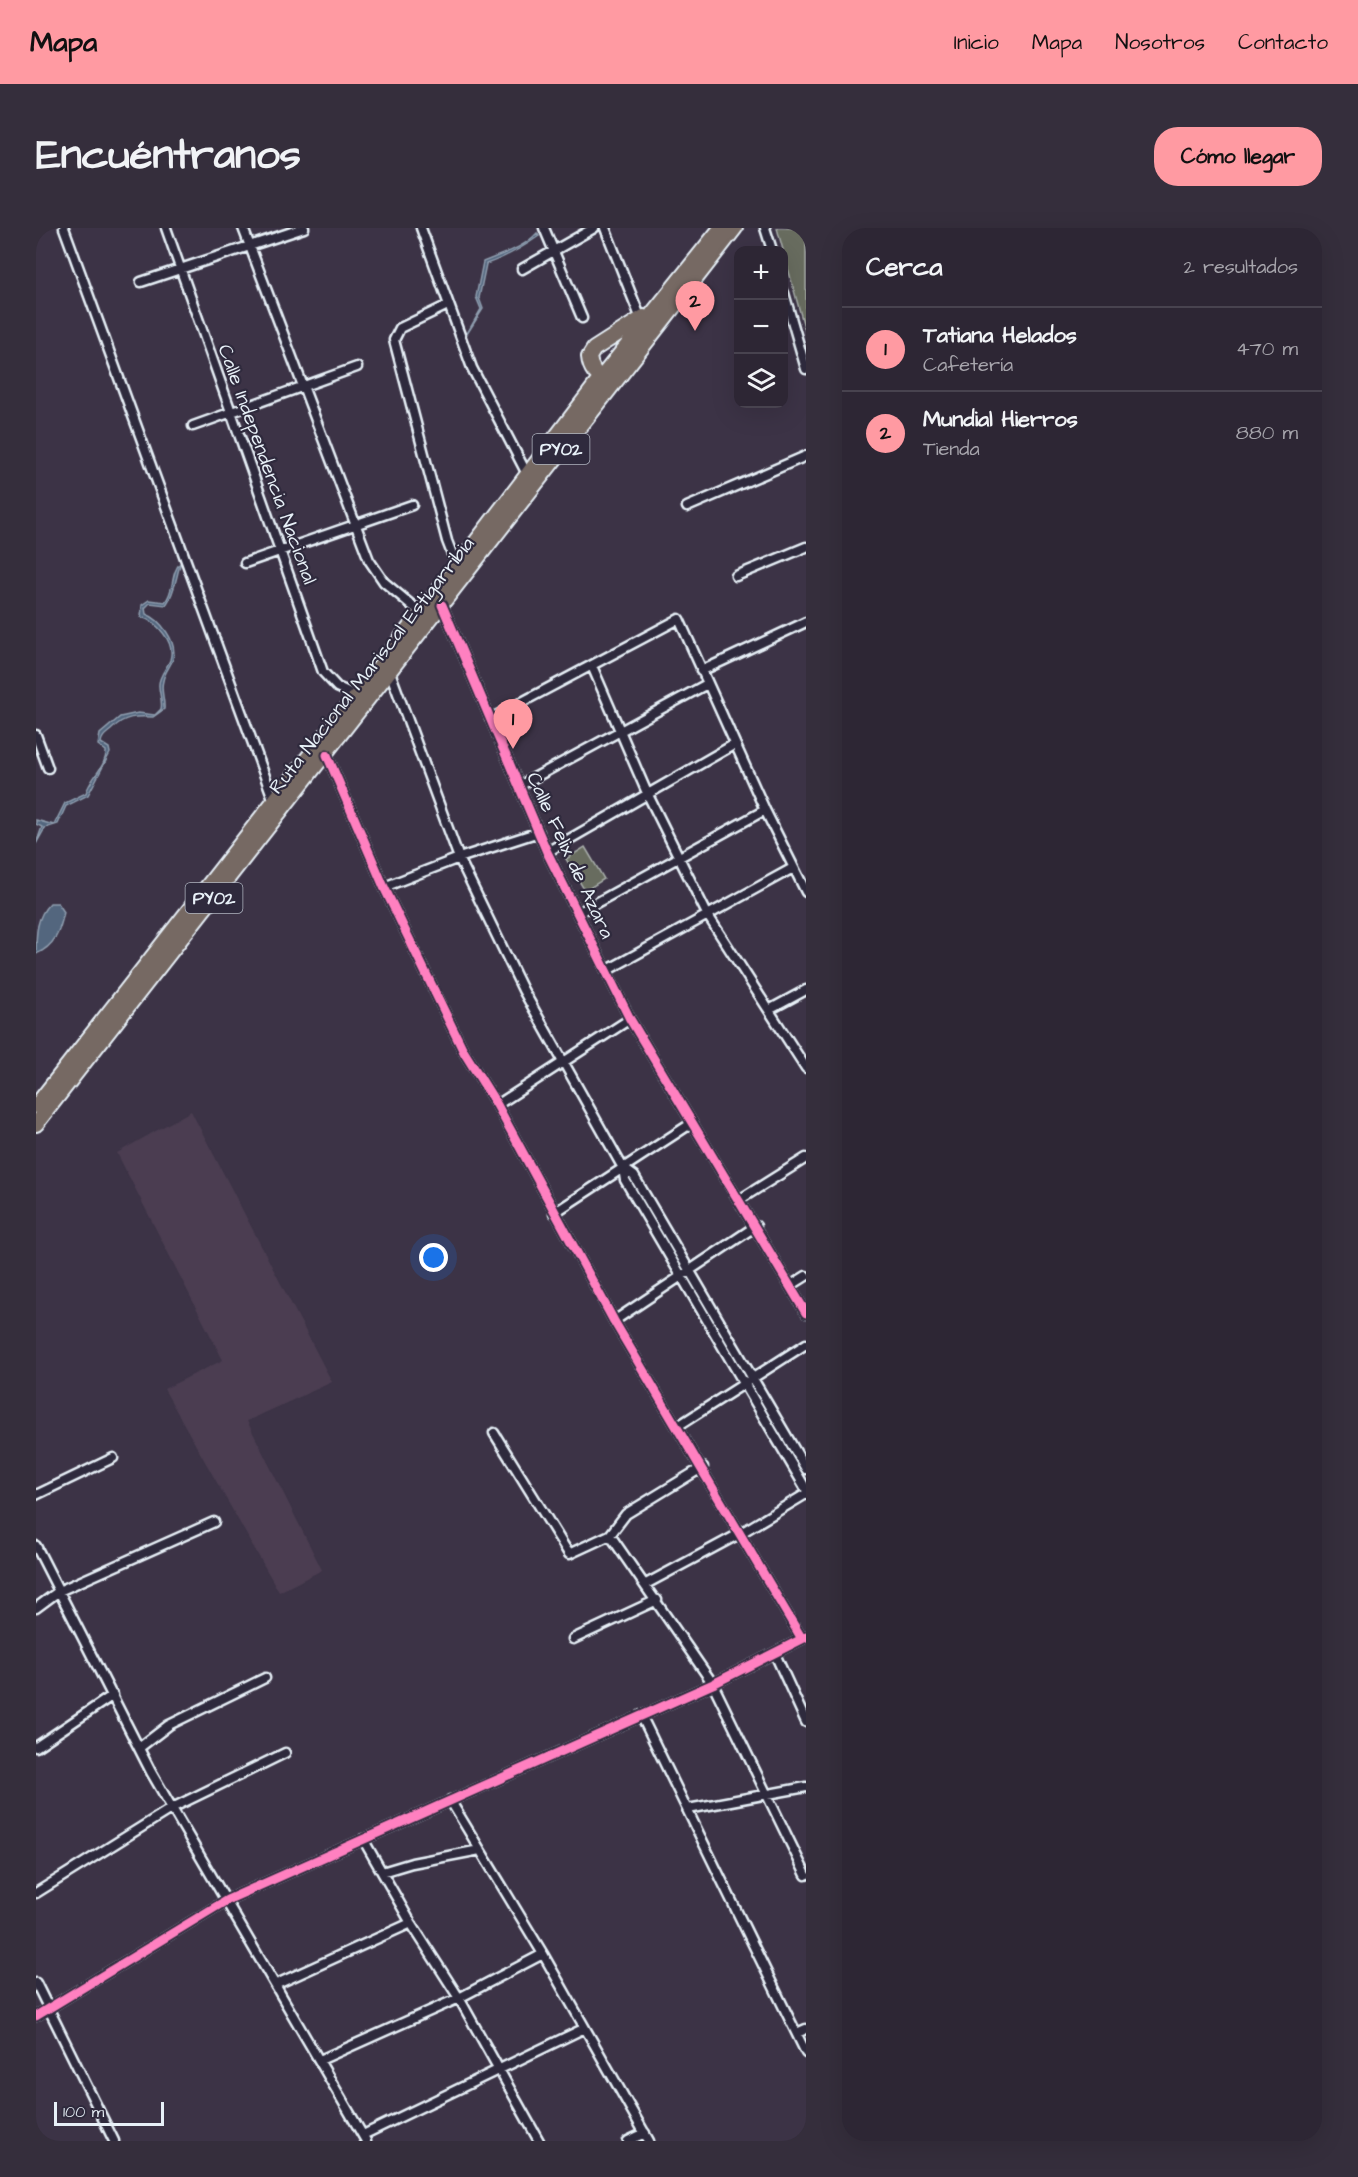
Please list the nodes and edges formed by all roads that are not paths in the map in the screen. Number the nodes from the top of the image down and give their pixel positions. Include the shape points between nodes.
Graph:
1 (64, 228) edge
2 (166, 228) edge
3 (243, 228) edge
4 (304, 228) edge
5 (421, 228) edge
6 (544, 228) edge
7 (594, 228) edge
8 (605, 228) edge
9 (721, 228) edge
10 (735, 228) edge
11 (765, 228) edge
12 (250, 246) junction
13 (770, 246) edge
14 (555, 252) junction
15 (180, 269) junction
16 (522, 269) dead end
17 (141, 282) dead end
18 (448, 305) junction
19 (656, 310) junction
20 (788, 317) edge
21 (582, 318) dead end
22 (641, 319) junction
23 (357, 367) dead end
24 (806, 369) edge
25 (607, 379) junction
26 (304, 386) junction
27 (232, 412) junction
28 (194, 426) dead end
29 (806, 456) edge
30 (528, 476) junction
31 (412, 505) dead end
32 (687, 507) dead end
33 (354, 525) junction
34 (806, 547) edge
35 (281, 550) junction
36 (245, 563) dead end
37 (457, 567) junction
38 (736, 576) dead end
39 (442, 605) junction
40 (421, 613) junction
41 (806, 622) edge
42 (592, 666) junction
43 (701, 671) junction
44 (390, 672) junction
45 (707, 684) junction
46 (357, 696) junction
47 (490, 719) junction
48 (620, 730) junction
49 (36, 735) edge
50 (735, 744) junction
51 (327, 754) junction
52 (48, 768) dead end
53 (519, 786) junction
54 (647, 793) junction
55 (274, 801) junction
56 (765, 810) junction
57 (539, 832) junction
58 (548, 852) junction
59 (678, 857) junction
60 (459, 858) junction
61 (793, 868) junction
62 (384, 887) junction
63 (806, 892) edge
64 (578, 914) junction
65 (707, 914) junction
66 (606, 971) junction
67 (806, 990) edge
68 (769, 1010) junction
69 (630, 1019) junction
70 (563, 1062) junction
71 (806, 1068) edge
72 (497, 1105) junction
73 (36, 1106) edge
74 (692, 1123) junction
75 (36, 1124) edge
76 (806, 1158) edge
77 (623, 1168) junction
78 (739, 1200) junction
79 (554, 1213) junction
80 (756, 1226) junction
81 (689, 1270) junction
82 (681, 1276) junction
83 (806, 1276) edge
84 (790, 1286) junction
85 (806, 1313) edge
86 (614, 1321) junction
87 (806, 1344) edge
88 (754, 1378) junction
89 (745, 1383) junction
90 (678, 1426) junction
91 (494, 1433) dead end
92 (113, 1458) dead end
93 (703, 1467) junction
94 (806, 1469) edge
95 (806, 1492) edge
96 (36, 1495) edge
97 (214, 1522) dead end
98 (741, 1533) junction
99 (609, 1535) junction
100 (36, 1546) edge
101 (646, 1584) junction
102 (59, 1591) junction
103 (657, 1600) junction
104 (36, 1608) edge
105 (804, 1638) edge
106 (573, 1639) dead end
107 (775, 1654) junction
108 (266, 1678) dead end
109 (713, 1684) junction
110 (113, 1695) junction
111 (641, 1715) junction
112 (806, 1722) edge
113 (36, 1747) edge
114 (139, 1748) junction
115 (285, 1753) dead end
116 (806, 1786) edge
117 (765, 1793) junction
118 (450, 1800) junction
119 (172, 1808) junction
120 (688, 1809) junction
121 (363, 1839) junction
122 (480, 1850) junction
123 (382, 1872) junction
124 (806, 1875) edge
125 (36, 1893) edge
126 (227, 1900) junction
127 (411, 1923) junction
128 (543, 1954) junction
129 (36, 1983) edge
130 (277, 1984) junction
131 (459, 1998) junction
132 (49, 2006) junction
133 (36, 2016) edge
134 (585, 2028) junction
135 (806, 2029) edge
136 (797, 2033) junction
137 (806, 2053) edge
138 (320, 2060) junction
139 (497, 2070) junction
140 (647, 2137) edge
141 (364, 2138) edge
142 (114, 2141) edge
143 (539, 2141) edge
144 (628, 2141) edge

1 - 55 street
2 - 15 street, Calle Independencia Nacional
3 - 12 street
4 - 12 street
5 - 18 street
6 - 14 street
7 - 14 street
8 - 22 street
9 - 19 highway, Ruta Nacional Mariscal Estigarribia / PY02
10 - 25 highway, Ruta Nacional Mariscal Estigarribia / PY02
11 - 13 street
12 - 15 street
12 - 26 street
14 - 16 street
14 - 21 street
15 - 17 street
15 - 27 street, Calle Independencia Nacional
18 - 30 street via 472,368
18 - 37 street via 400,328 394,340
19 - 22 highway
19 - 25 highway, Ruta Nacional Mariscal Estigarribia / PY02
20 - 24 street
22 - 25 highway via 594,349 589,357 590,364
23 - 26 street
25 - 30 highway, Ruta Nacional Mariscal Estigarribia / PY02
25 - 39 highway, Ruta Nacional Mariscal Estigarribia / PY02
26 - 27 street
26 - 33 street
27 - 28 street
27 - 35 street, Calle Independencia Nacional
29 - 32 street
30 - 37 highway, Ruta Nacional Mariscal Estigarribia / PY02
31 - 33 street
33 - 35 street
33 - 40 street via 369,560 384,582
34 - 38 street
35 - 36 street
35 - 46 street, Calle Independencia Nacional via 323,672 337,687
37 - 40 highway, Ruta Nacional Mariscal Estigarribia / PY02
39 - 44 highway, Ruta Nacional Mariscal Estigarribia / PY02
39 - 47 street, Calle Felix de Azara
40 - 46 highway, Ruta Nacional Mariscal Estigarribia / PY02
41 - 43 street
42 - 43 street via 679,619
42 - 47 street
42 - 48 street
43 - 45 street
44 - 51 highway, Ruta Nacional Mariscal Estigarribia / PY02
44 - 60 street
45 - 48 street
45 - 50 street
46 - 55 highway, Ruta Nacional Mariscal Estigarribia / PY02
47 - 53 street, Calle Felix de Azara
48 - 53 street
48 - 54 street
49 - 52 street
50 - 54 street
50 - 56 street
51 - 62 street
51 - 75 highway, Ruta Nacional Mariscal Estigarribia / PY02
53 - 57 street, Calle Felix de Azara
54 - 58 street
54 - 59 street
55 - 73 highway, Ruta Nacional Mariscal Estigarribia / PY02
56 - 59 street
56 - 61 street
57 - 58 street, Calle Felix de Azara
57 - 60 street
58 - 64 street, Calle Felix de Azara
59 - 64 street
59 - 65 street
60 - 62 street
60 - 70 street via 522,990
61 - 63 street
61 - 65 street
62 - 72 street via 464,1052
64 - 66 street, Calle Felix de Azara
65 - 66 street
65 - 68 street
66 - 69 street, Calle Felix de Azara
67 - 68 street
68 - 71 street
69 - 70 street
69 - 74 street, Calle Felix de Azara
70 - 72 street
70 - 77 street
72 - 79 street
74 - 77 street
74 - 78 street, Calle Felix de Azara
76 - 78 street
77 - 79 street
77 - 81 street via 634,1176
77 - 82 street via 625,1180
78 - 80 street, Calle Felix de Azara
79 - 86 street
80 - 81 street
80 - 84 street, Calle Felix de Azara
81 - 82 street
81 - 88 street
82 - 86 street
82 - 89 street
83 - 84 street
84 - 85 street, Calle Felix de Azara
86 - 90 street
87 - 88 street
88 - 89 street
88 - 94 street
89 - 90 street
89 - 95 street
90 - 93 street
91 - 99 street via 569,1554
92 - 96 street
93 - 98 street
93 - 99 street via 626,1514
95 - 98 street
97 - 102 street
98 - 101 street
98 - 105 street
99 - 101 street
100 - 102 street
101 - 103 street
102 - 104 street
102 - 110 street
103 - 106 street
103 - 109 street
105 - 107 street
107 - 109 street
107 - 112 street
108 - 114 street via 169,1725
109 - 111 street
109 - 117 street
110 - 113 street
110 - 114 street
111 - 118 street
111 - 120 street
114 - 119 street
115 - 119 street
116 - 117 street
117 - 120 street
117 - 124 street
118 - 121 street
118 - 122 street
119 - 125 street
119 - 126 street
120 - 136 street
121 - 123 street
121 - 126 street
122 - 123 street
122 - 128 street
123 - 127 street
126 - 130 street
126 - 132 street
127 - 130 street
127 - 131 street
128 - 131 street
128 - 134 street
129 - 132 street
130 - 138 street
131 - 138 street
131 - 139 street
132 - 133 street
132 - 142 street
134 - 139 street
134 - 140 street
135 - 136 street
136 - 137 street
138 - 141 street
139 - 141 street
139 - 143 street
140 - 144 street

